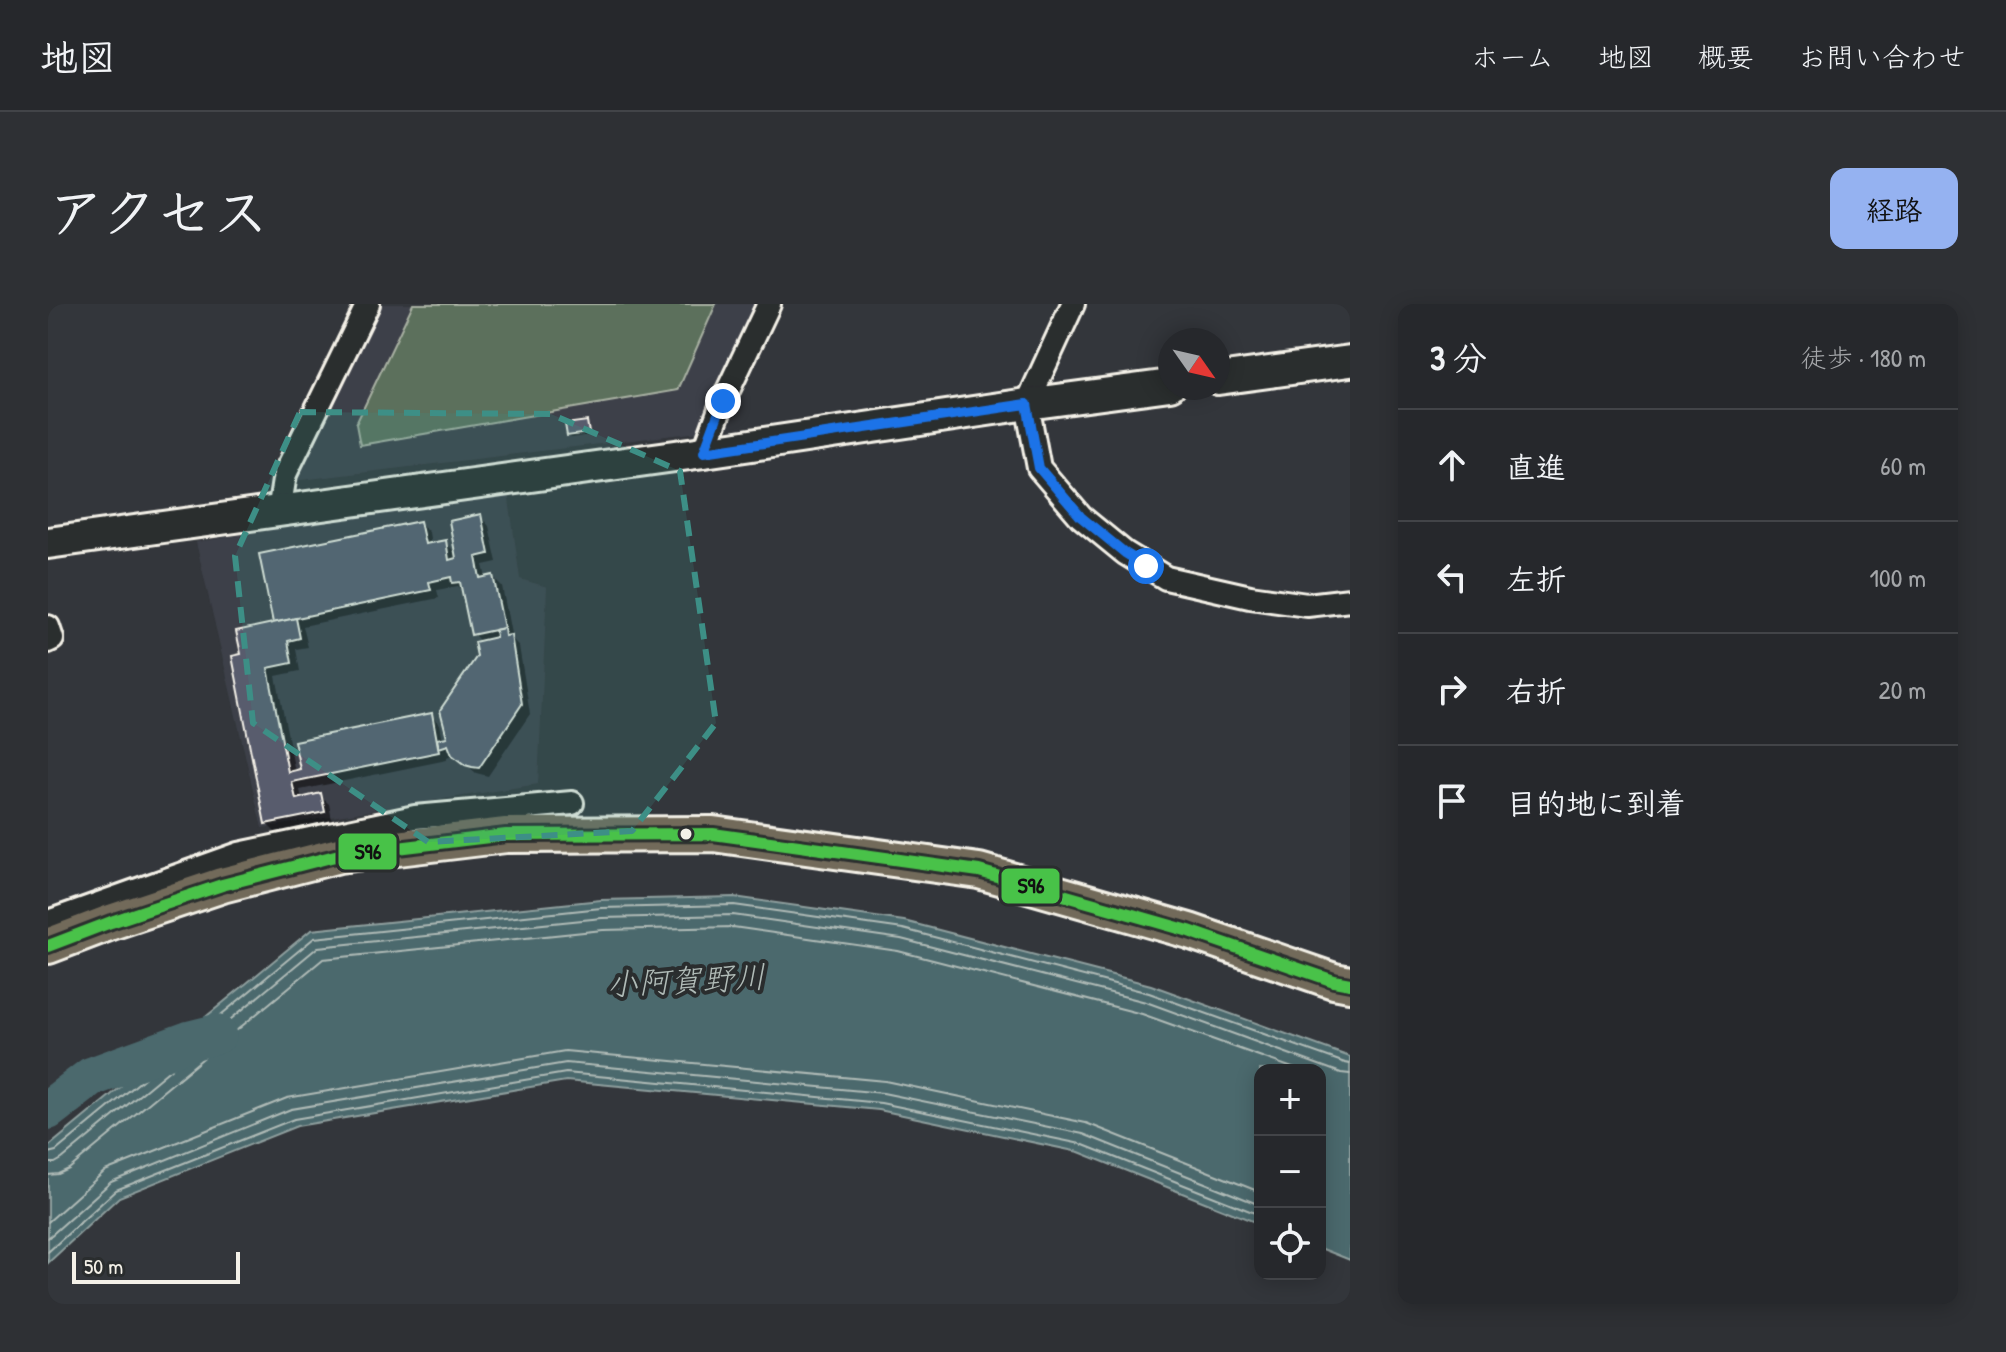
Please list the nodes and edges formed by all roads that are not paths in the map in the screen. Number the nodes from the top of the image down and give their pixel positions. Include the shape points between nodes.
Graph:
1 (368, 304) edge
2 (769, 304) edge
3 (1073, 304) edge
4 (1350, 361) edge
5 (1230, 377) edge
6 (1158, 387) edge
7 (1027, 404) junction
8 (704, 452) junction
9 (279, 512) junction
10 (48, 543) edge
11 (1350, 600) edge
12 (48, 627) edge
13 (48, 641) edge
14 (572, 803) dead end
15 (48, 922) edge
16 (48, 946) edge
17 (1350, 984) edge

1 - 9 street via 285,474
2 - 8 street
3 - 7 street
4 - 5 street
6 - 7 street
7 - 8 street
7 - 11 street via 1039,468 1081,517 1166,578 1307,605
8 - 9 street
9 - 10 street
12 - 13 street
14 - 15 street via 415,817 239,854
16 - 17 main road via 222,885 339,855 506,835 713,834 979,871

